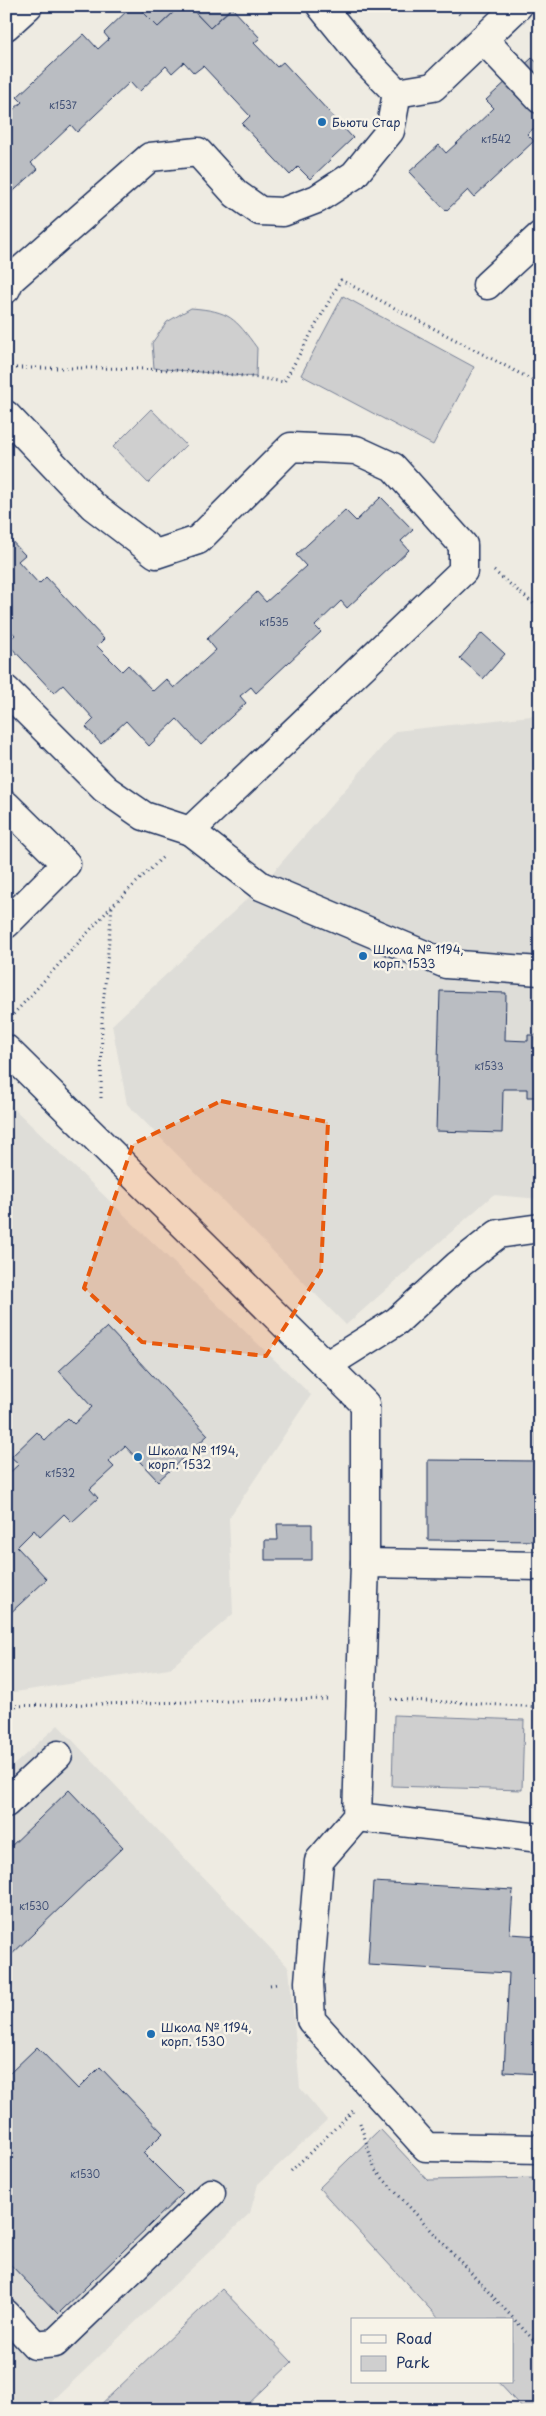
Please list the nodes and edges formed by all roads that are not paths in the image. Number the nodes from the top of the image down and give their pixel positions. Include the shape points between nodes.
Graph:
1 (28, 6) edge
2 (321, 6) edge
3 (518, 6) edge
4 (6, 26) edge
5 (483, 39) junction
6 (397, 92) junction
7 (540, 99) edge
8 (540, 236) edge
9 (487, 285) dead end
10 (6, 289) edge
11 (6, 415) edge
12 (6, 690) edge
13 (6, 804) edge
14 (190, 831) junction
15 (6, 924) edge
16 (540, 971) edge
17 (6, 1049) edge
18 (540, 1228) edge
19 (327, 1365) junction
20 (365, 1563) junction
21 (540, 1566) edge
22 (58, 1755) dead end
23 (6, 1803) edge
24 (357, 1817) junction
25 (540, 1838) edge
26 (540, 2149) edge
27 (212, 2193) dead end
28 (6, 2314) edge

1 - 4 lane
2 - 6 lane
3 - 5 lane
5 - 6 lane via 433,87
5 - 7 lane
6 - 10 lane via 390,131 354,175 316,200 283,212 260,211 236,194 198,152 150,157 10,280
8 - 9 lane
11 - 14 lane via 93,506 156,554 198,540 291,447 356,450 393,468 463,545 463,571
12 - 14 lane via 105,789 144,816
13 - 15 lane via 66,864
14 - 16 lane via 261,886 446,964
17 - 19 lane
18 - 19 lane via 498,1234 458,1264 397,1321
19 - 20 lane via 365,1404
20 - 21 lane
20 - 24 lane
22 - 23 lane
24 - 25 lane
24 - 26 lane via 319,1861 309,1982 311,2020 426,2147
27 - 28 lane via 55,2343 35,2345

